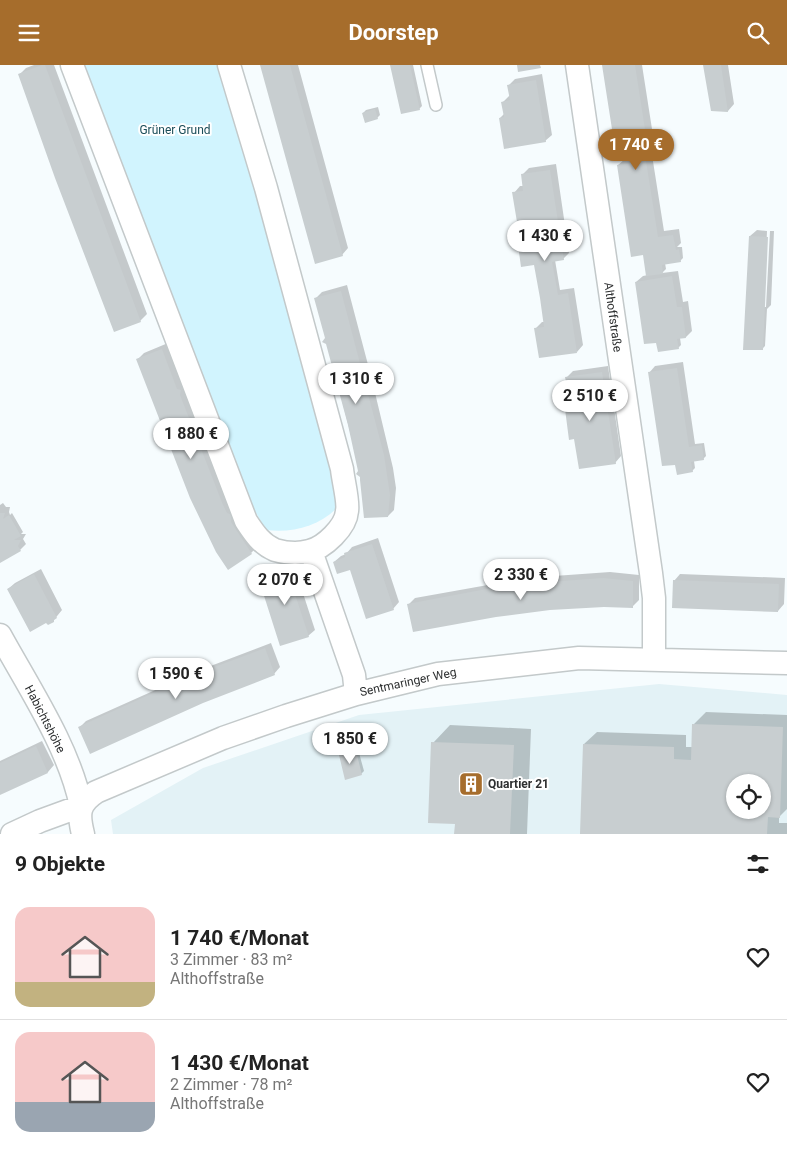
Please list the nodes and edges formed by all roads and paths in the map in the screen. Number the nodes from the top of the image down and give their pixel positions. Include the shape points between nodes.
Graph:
1 (72, 65) edge
2 (229, 65) edge
3 (427, 65) edge
4 (577, 65) edge
5 (436, 105) dead end
6 (311, 551) junction
7 (0, 635) edge
8 (654, 659) junction
9 (787, 663) edge
10 (356, 693) junction
11 (81, 806) junction
12 (12, 834) edge
13 (83, 834) edge

1 - 6 street via 246,521 258,539 275,549 292,553
2 - 6 street via 342,469 348,511 339,529
3 - 5 lane
4 - 8 street, Althoffstraße via 652,573
6 - 10 street via 354,675
7 - 11 street, Habichtshöhe via 43,711 76,784
8 - 9 street, Sentmaringer Weg
8 - 10 street, Sentmaringer Weg via 579,658 455,671
10 - 11 street, Sentmaringer Weg via 223,738 96,792
11 - 12 street, Sentmaringer Weg
11 - 13 street

